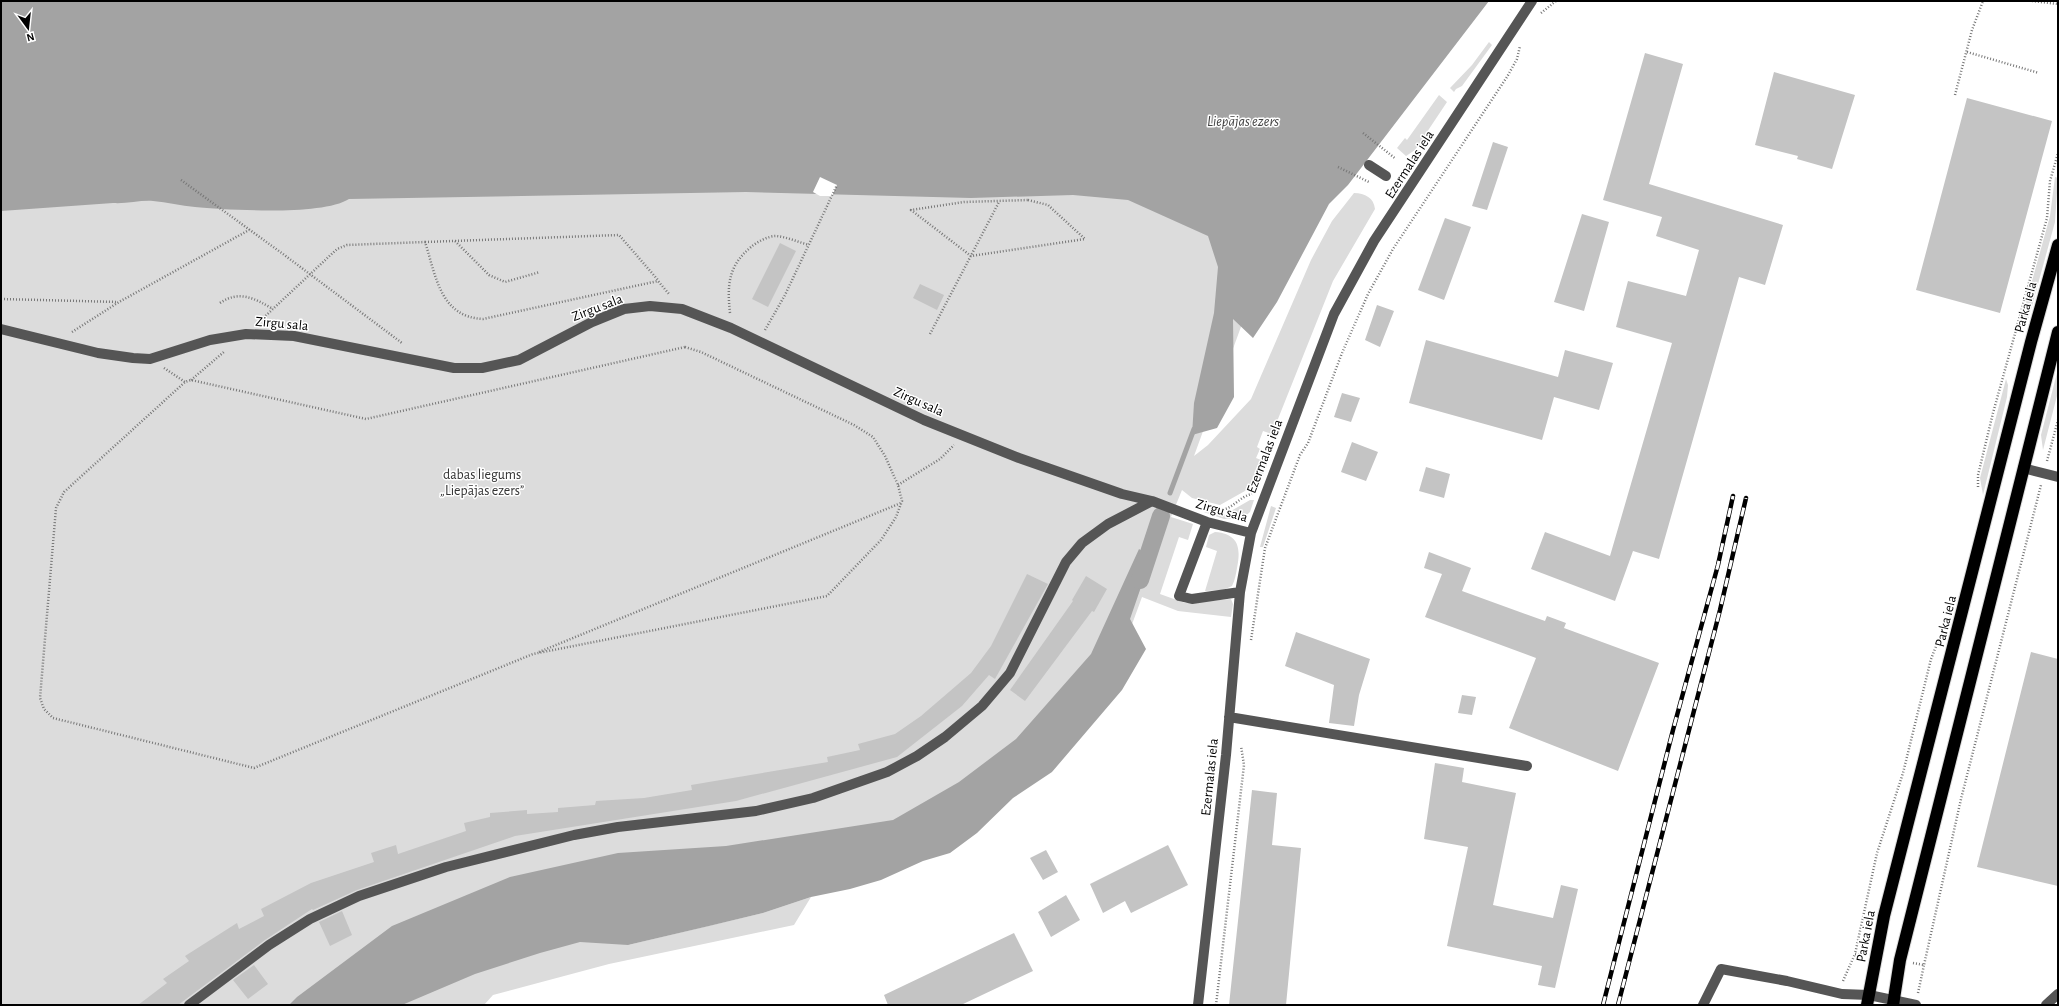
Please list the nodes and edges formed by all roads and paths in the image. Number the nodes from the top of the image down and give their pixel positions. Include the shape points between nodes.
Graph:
1 (1532, 1) edge
2 (1556, 1) edge
3 (1983, 1) edge
4 (2032, 1) edge
5 (2058, 4) edge
6 (1540, 14) dead end
7 (1522, 42) dead end
8 (1967, 52) junction
9 (2039, 73) dead end
10 (1955, 95) dead end
11 (1363, 133) dead end
12 (1396, 159) dead end
13 (1369, 166) dead end
14 (1338, 167) dead end
15 (1386, 176) dead end
16 (180, 180) dead end
17 (1371, 184) dead end
18 (837, 185) dead end
19 (999, 202) junction
20 (249, 230) junction
21 (454, 240) junction
22 (425, 242) junction
23 (809, 245) junction
24 (2058, 245) edge
25 (971, 256) junction
26 (540, 272) dead end
27 (310, 274) junction
28 (658, 281) junction
29 (1, 299) edge
30 (119, 302) junction
31 (220, 303) dead end
32 (273, 309) junction
33 (682, 309) junction
34 (731, 328) junction
35 (1, 329) edge
36 (2058, 332) edge
37 (246, 334) junction
38 (930, 334) dead end
39 (758, 341) junction
40 (57, 342) junction
41 (405, 345) dead end
42 (228, 349) dead end
43 (150, 359) junction
44 (191, 380) junction
45 (186, 382) junction
46 (2058, 420) edge
47 (961, 435) junction
48 (2023, 468) junction
49 (2044, 473) junction
50 (2058, 477) edge
51 (898, 485) junction
52 (1256, 495) dead end
53 (1152, 501) junction
54 (901, 503) junction
55 (1216, 510) dead end
56 (1207, 522) junction
57 (1251, 533) junction
58 (1240, 592) junction
59 (1250, 648) dead end
60 (533, 654) junction
61 (1229, 717) junction
62 (1241, 743) dead end
63 (1527, 766) dead end
64 (1855, 954) dead end
65 (1925, 958) dead end
66 (1924, 965) dead end
67 (1842, 994) junction
68 (2058, 994) edge
69 (1868, 1000) edge
70 (1893, 1003) edge
71 (189, 1005) edge
72 (1198, 1005) edge
73 (1216, 1005) edge
74 (1703, 1005) edge
75 (1916, 1005) edge
76 (2046, 1005) edge

1 - 57 street, Ezermalas iela via 1374,241 1350,282 1332,321
2 - 6 path
3 - 8 path
4 - 5 path
7 - 59 path via 1517,59 1507,76 1393,249 1368,294 1308,442 1300,455 1265,548
8 - 9 path
8 - 10 path
11 - 12 path
13 - 15 street
14 - 17 path
16 - 20 path
18 - 23 path
19 - 25 path
19 - 25 path via 964,202 911,210
19 - 25 path via 1028,200 1048,205 1085,239
20 - 27 path
20 - 30 path
21 - 22 path
21 - 26 path via 489,275 505,282
21 - 28 path via 619,236
22 - 27 path via 347,245 337,249
22 - 28 path via 445,300 469,319 483,319
23 - 34 path via 775,236 758,241 743,253 732,269 728,288
23 - 39 path via 785,295
24 - 69 highway, Parka iela via 1886,908
25 - 38 path
27 - 32 path
27 - 41 path
28 - 33 path
29 - 30 path
30 - 40 path
31 - 32 path via 228,297 240,295 248,296
32 - 37 path
33 - 34 street, Zirgu sala
33 - 37 street, Zirgu sala via 650,306 624,309 592,322 519,360 482,368 454,368 294,336
34 - 39 street, Zirgu sala
35 - 40 street, Zirgu sala
36 - 48 highway
37 - 43 street, Zirgu sala via 210,340
39 - 47 street, Zirgu sala
40 - 43 street, Zirgu sala via 98,353
42 - 44 path
43 - 45 path
44 - 45 path
44 - 51 path via 366,419 685,347 701,352 873,437
45 - 60 path via 64,492 56,508 40,698 44,709 53,718 254,768
46 - 49 path
47 - 51 path via 940,460
47 - 53 street, Zirgu sala via 1122,494
48 - 49 street
48 - 70 highway via 1900,960
49 - 50 street
49 - 65 path via 1961,799
51 - 54 path
52 - 55 path via 1251,494 1228,508
53 - 56 street, Zirgu sala
53 - 71 street via 1108,524 1082,543 1066,562 1010,673 982,706 945,737 887,772 806,800 756,811 574,835 439,869 359,896 310,920 269,945
54 - 60 path
54 - 60 path via 896,517 881,540 827,596
56 - 57 street, Zirgu sala
56 - 58 street via 1179,596 1192,599
57 - 58 street, Ezermalas iela
58 - 61 street, Ezermalas iela
61 - 63 street
61 - 72 street, Ezermalas iela
62 - 73 path via 1244,765
64 - 67 path via 1845,974
66 - 75 path
67 - 69 street
67 - 74 street via 1721,969
68 - 76 street
69 - 70 street
70 - 75 street

